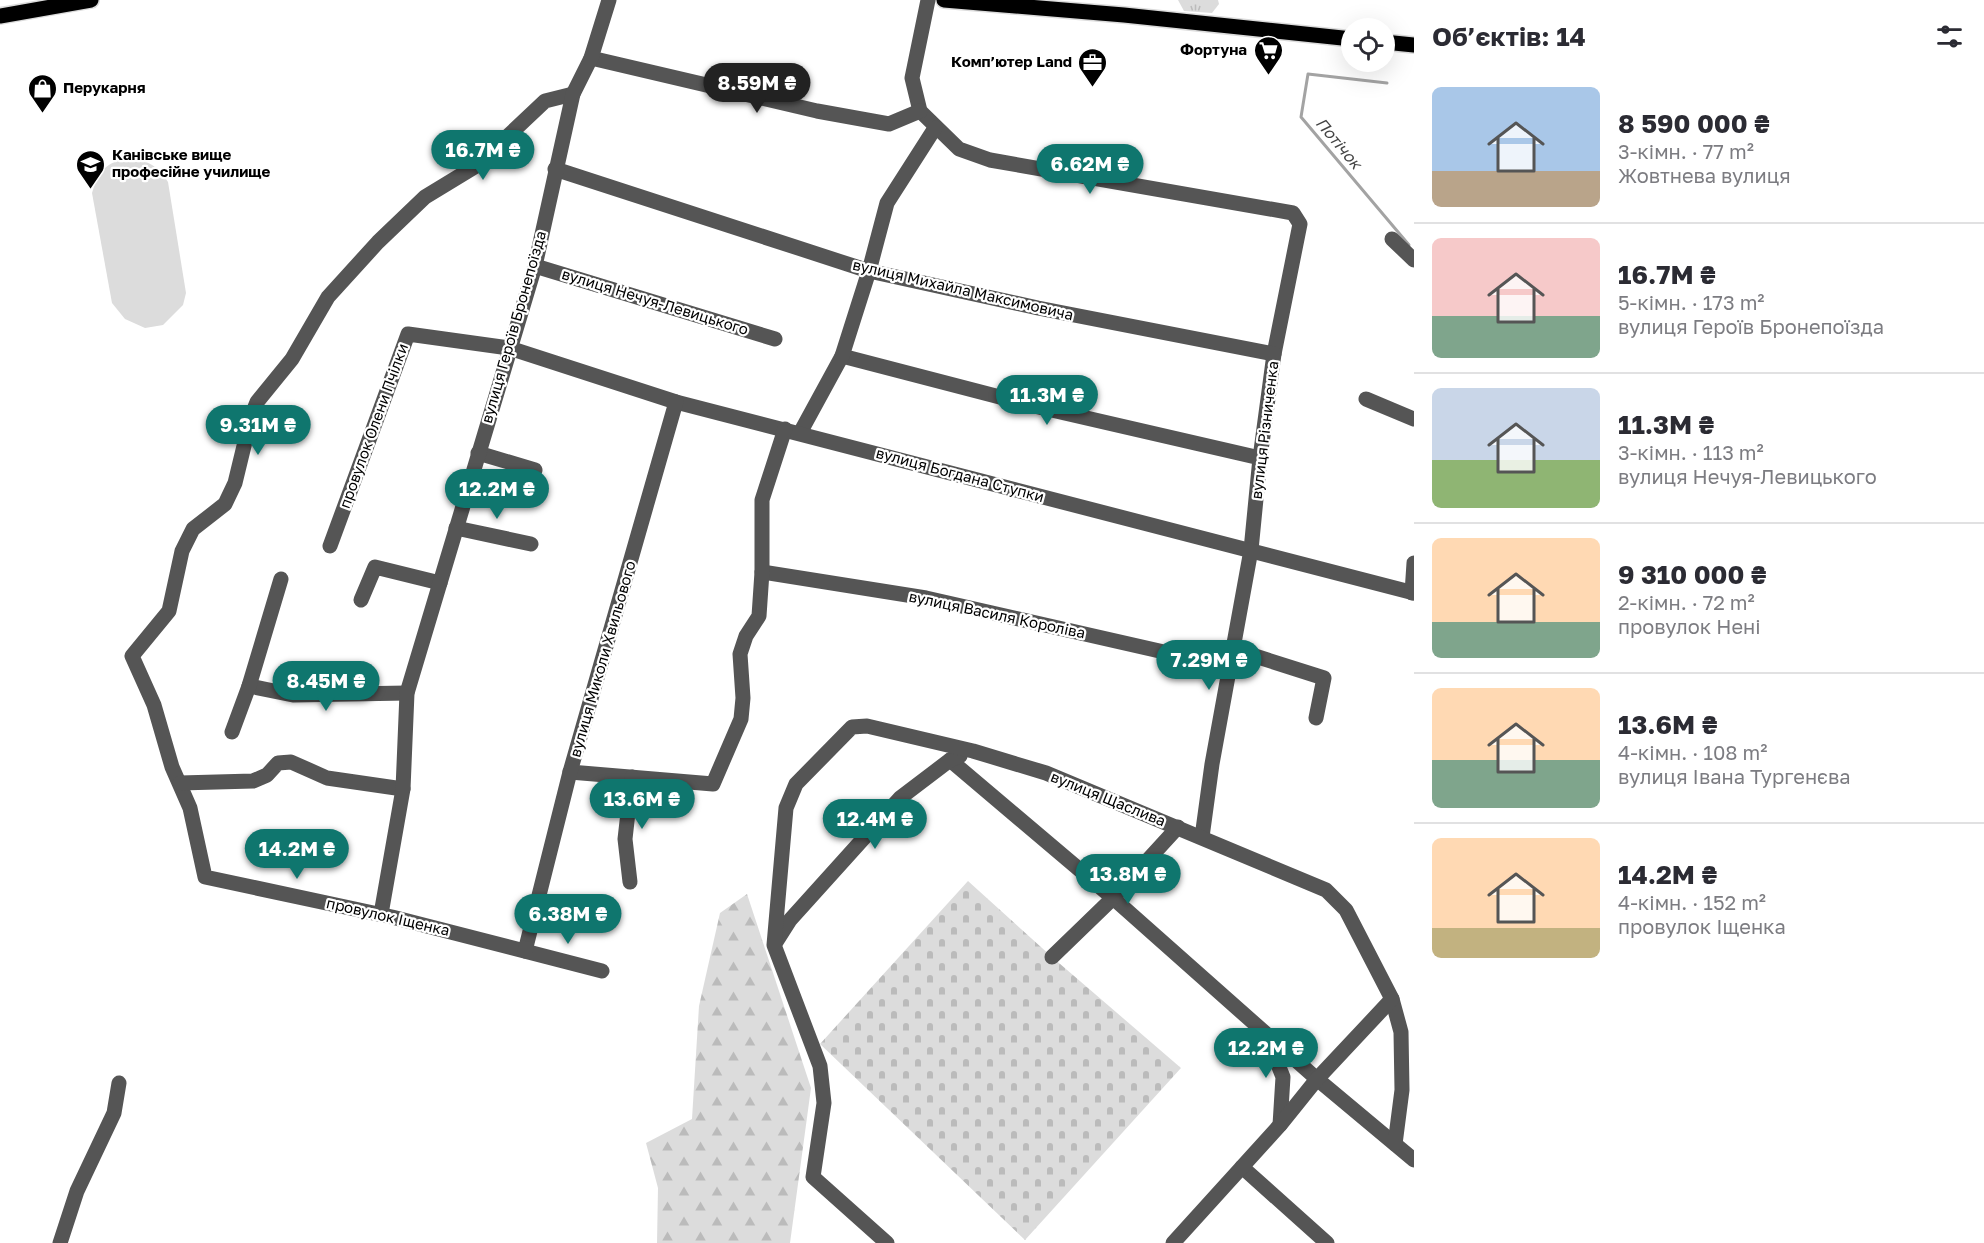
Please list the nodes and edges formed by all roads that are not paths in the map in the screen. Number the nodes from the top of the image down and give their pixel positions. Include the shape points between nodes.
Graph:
1 (91, 0) edge
2 (609, 0) edge
3 (928, 0) edge
4 (944, 0) edge
5 (1044, 4) edge
6 (0, 16) edge
7 (1341, 38) edge
8 (1395, 43) edge
9 (1414, 45) edge
10 (591, 58) junction
11 (573, 94) junction
12 (920, 111) junction
13 (935, 128) junction
14 (555, 169) junction
15 (1392, 239) dead end
16 (1414, 260) edge
17 (534, 266) junction
18 (869, 271) junction
19 (775, 339) dead end
20 (509, 348) junction
21 (1274, 354) junction
22 (842, 356) junction
23 (1366, 399) dead end
24 (676, 402) junction
25 (1414, 418) edge
26 (793, 431) junction
27 (478, 453) junction
28 (1260, 458) junction
29 (535, 470) dead end
30 (456, 528) junction
31 (531, 544) dead end
32 (330, 546) dead end
33 (1251, 550) junction
34 (1414, 563) edge
35 (762, 572) junction
36 (281, 579) dead end
37 (440, 583) junction
38 (1413, 593) edge
39 (361, 600) dead end
40 (1233, 649) junction
41 (1230, 667) junction
42 (249, 686) junction
43 (407, 693) junction
44 (1316, 718) dead end
45 (232, 732) dead end
46 (973, 751) junction
47 (950, 760) junction
48 (570, 772) junction
49 (632, 777) junction
50 (180, 783) junction
51 (403, 789) junction
52 (1178, 827) junction
53 (1202, 837) junction
54 (630, 882) dead end
55 (1113, 898) junction
56 (381, 914) junction
57 (774, 945) junction
58 (525, 951) junction
59 (1052, 957) dead end
60 (602, 971) dead end
61 (1392, 999) junction
62 (1265, 1032) junction
63 (1317, 1079) junction
64 (119, 1083) dead end
65 (1280, 1125) junction
66 (1395, 1144) junction
67 (1414, 1160) edge
68 (1242, 1167) junction
69 (60, 1243) edge
70 (887, 1243) edge
71 (1173, 1243) edge
72 (1327, 1243) edge

1 - 6 main road
2 - 10 street, вулиця Героїв Бронепоїзда
3 - 12 street via 912,78
4 - 5 main road
5 - 7 main road
8 - 9 main road
10 - 11 street, вулиця Героїв Бронепоїзда
10 - 12 street via 889,124
11 - 14 street, вулиця Героїв Бронепоїзда
11 - 50 street, провулок Іщенка via 544,101 476,166 425,197 378,242 328,297 292,359 257,402 235,483 225,504 194,529 182,552 169,611 132,656 154,705
12 - 13 street
13 - 18 street via 887,203
13 - 21 street, вулиця Різниченка via 959,149 990,160 1293,213 1300,224
14 - 17 street, вулиця Героїв Бронепоїзда
14 - 18 street, вулиця Михайла Максимовича
15 - 16 street
17 - 19 street, вулиця Нечуя-Левицького
17 - 20 street, вулиця Героїв Бронепоїзда
18 - 21 street, вулиця Михайла Максимовича
18 - 22 street
20 - 24 street, вулиця Богдана Ступки
20 - 27 street, вулиця Героїв Бронепоїзда
20 - 32 street, провулок Олени Пчілки via 408,334
21 - 28 street, вулиця Різниченка
22 - 26 street
22 - 28 street via 1030,405
23 - 25 street
24 - 26 street, вулиця Богдана Ступки
24 - 48 street, вулиця Миколи Хвильового
26 - 33 street, вулиця Богдана Ступки
26 - 35 street via 762,500
27 - 29 street
27 - 30 street, вулиця Героїв Бронепоїзда
28 - 33 street, вулиця Різниченка
30 - 31 street
30 - 37 street, вулиця Героїв Бронепоїзда
33 - 38 street, вулиця Богдана Ступки
33 - 40 street, вулиця Різниченка
34 - 38 street
35 - 41 street, вулиця Василя Короліва via 926,598
35 - 49 street via 759,616 740,654 741,719 713,784
36 - 42 street
37 - 39 street via 375,567
37 - 43 street, вулиця Героїв Бронепоїзда
40 - 41 street, вулиця Різниченка
40 - 44 street via 1324,678
41 - 53 street, вулиця Різниченка
42 - 43 street via 293,695
42 - 45 street
43 - 51 street, вулиця Героїв Бронепоїзда
46 - 47 street
46 - 52 street, вулиця Щаслива via 1046,773
46 - 57 street, вулиця Щаслива via 867,726 852,727 796,783 786,808
47 - 55 street
47 - 57 street via 900,798 790,920
48 - 49 street
48 - 58 street, вулиця Миколи Хвильового
49 - 54 street via 625,839
50 - 51 street via 253,781 278,763 291,762 327,778
50 - 56 street, провулок Іщенка via 190,808 205,877
51 - 56 street, вулиця Героїв Бронепоїзда
52 - 53 street, вулиця Щаслива
52 - 55 street
53 - 61 street, вулиця Щаслива via 1326,890 1346,910
55 - 59 street
55 - 62 street
56 - 58 street, провулок Іщенка
57 - 70 street via 820,1066 824,1103 813,1177
58 - 60 street, провулок Іщенка
61 - 63 street
61 - 66 street, вулиця Щаслива via 1401,1032 1402,1090
62 - 63 street
62 - 65 street via 1283,1077
63 - 65 street
63 - 66 street
64 - 69 street via 114,1113 77,1191
65 - 68 street
66 - 67 street
68 - 71 street
68 - 72 street

